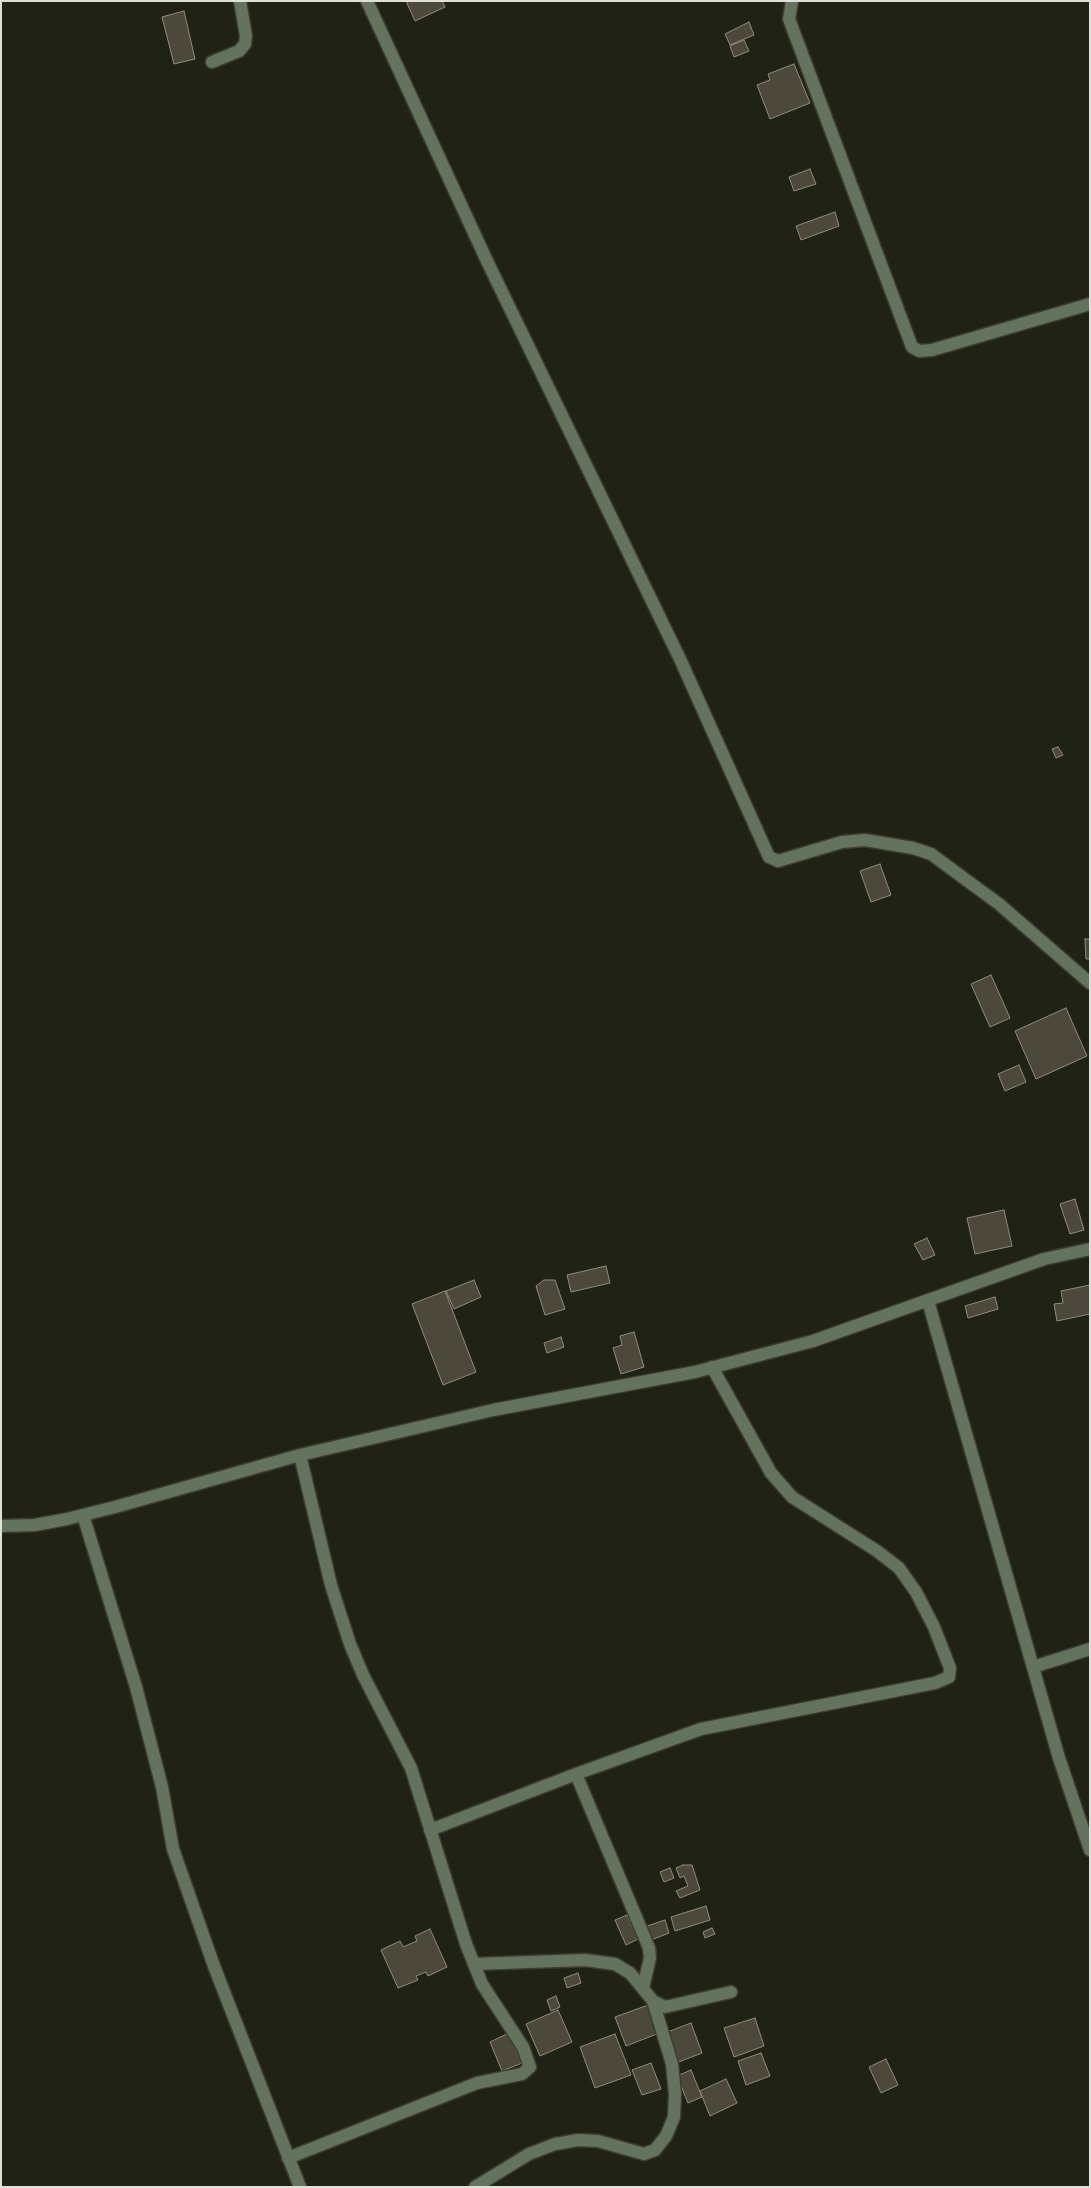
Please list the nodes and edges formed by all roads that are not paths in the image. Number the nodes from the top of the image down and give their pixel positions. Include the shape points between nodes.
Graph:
1 (240, 1) edge
2 (367, 1) edge
3 (792, 1) edge
4 (212, 62) dead end
5 (1090, 304) edge
6 (1090, 983) edge
7 (1090, 1249) edge
8 (928, 1301) junction
9 (712, 1368) junction
10 (300, 1455) junction
11 (83, 1515) junction
12 (1, 1526) edge
13 (1090, 1649) edge
14 (1033, 1667) junction
15 (576, 1774) junction
16 (430, 1830) junction
17 (1090, 1850) edge
18 (474, 1964) junction
19 (643, 1988) junction
20 (731, 1992) dead end
21 (653, 2001) junction
22 (288, 2158) junction
23 (300, 2187) edge
24 (475, 2187) edge

1 - 4 street via 245,44 239,51
2 - 6 street via 487,261 680,659 769,857 778,861 842,842 865,840 930,854 999,904
3 - 5 street via 789,19 912,347 919,351 932,350
7 - 8 street via 1044,1260
8 - 9 street via 813,1341
8 - 14 street
9 - 10 street via 493,1410
9 - 15 street via 771,1473 792,1497 899,1568 934,1627 950,1668 949,1677 935,1683 701,1729
10 - 11 street
10 - 16 street via 331,1585 350,1644 411,1768
11 - 12 street via 35,1525
11 - 22 street via 136,1687 162,1787 173,1849
13 - 14 street
14 - 17 street
15 - 16 street
15 - 19 street via 648,1948 650,1958
16 - 18 street
18 - 19 street via 585,1960 615,1964 630,1973
18 - 22 street via 487,1995 523,2046 529,2060 527,2071 477,2083
19 - 21 street
20 - 21 street via 676,2006 665,2007
21 - 24 street via 672,2064 675,2094 674,2117 666,2136 655,2150 644,2154 598,2141 555,2144 528,2154
22 - 23 street

